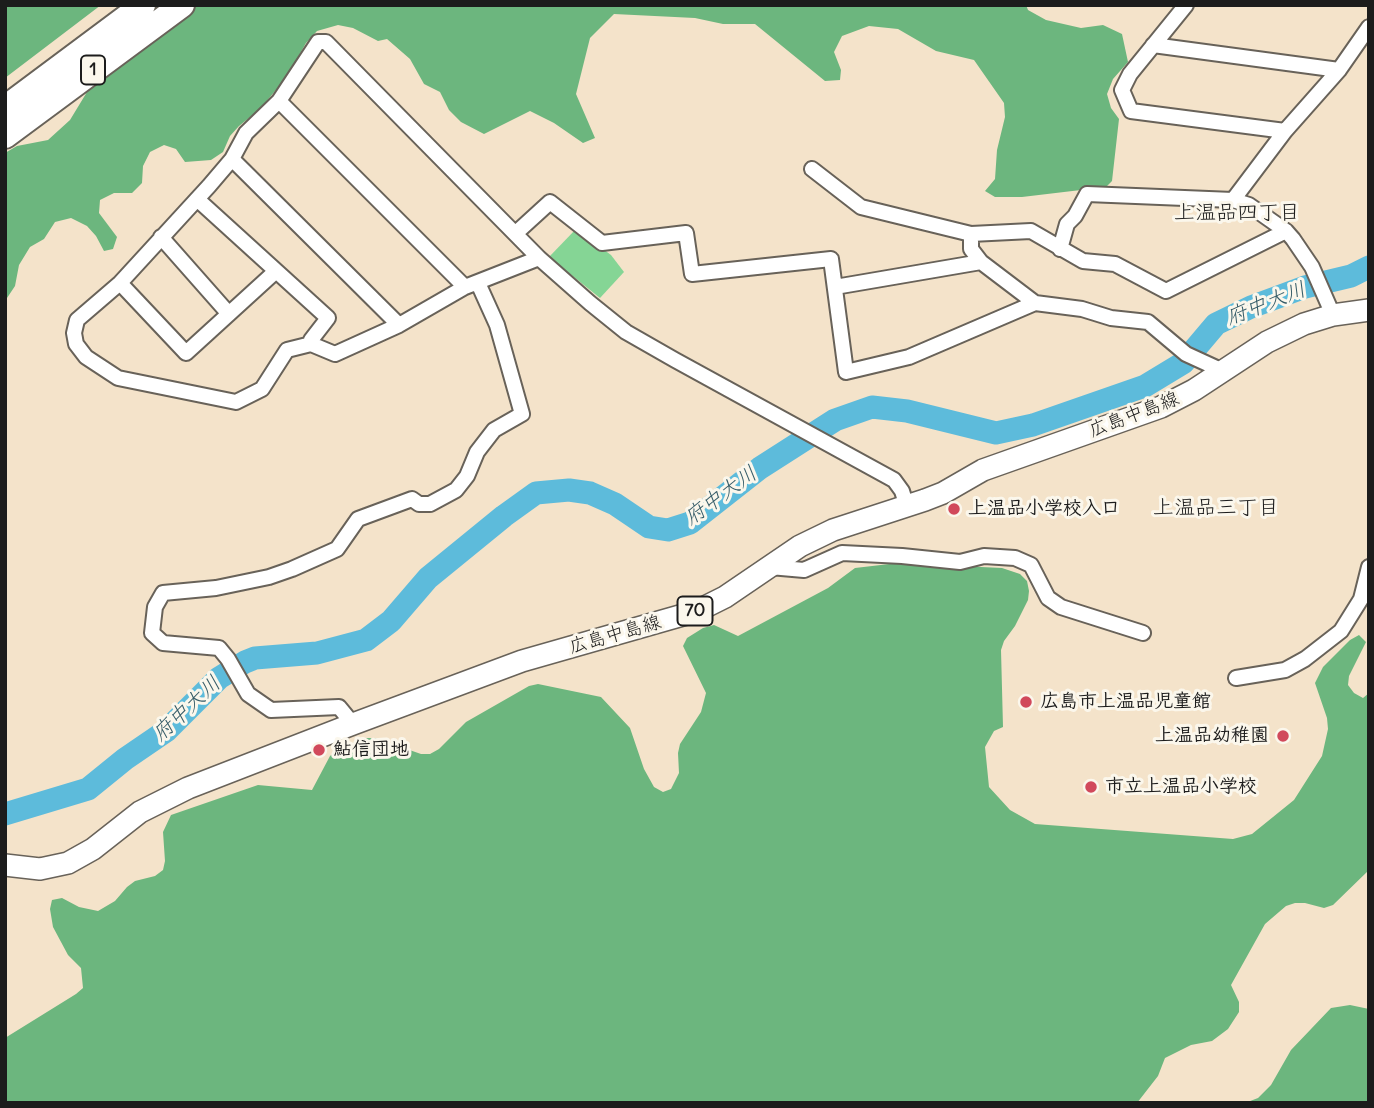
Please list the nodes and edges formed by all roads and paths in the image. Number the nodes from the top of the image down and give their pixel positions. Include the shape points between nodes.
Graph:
1 (143, 5) edge
2 (182, 5) edge
3 (1185, 5) edge
4 (1369, 27) edge
5 (1153, 46) junction
6 (1339, 70) junction
7 (279, 101) junction
8 (5, 108) edge
9 (1285, 131) junction
10 (5, 136) edge
11 (232, 159) junction
12 (812, 169) dead end
13 (197, 199) junction
14 (1233, 200) junction
15 (1286, 231) junction
16 (516, 233) junction
17 (971, 234) junction
18 (161, 237) junction
19 (1060, 249) junction
20 (539, 258) junction
21 (981, 262) junction
22 (276, 271) junction
23 (120, 284) junction
24 (471, 285) junction
25 (835, 287) junction
26 (1035, 303) junction
27 (1329, 307) junction
28 (1369, 310) edge
29 (229, 314) junction
30 (399, 325) junction
31 (311, 344) junction
32 (1214, 367) junction
33 (907, 507) junction
34 (770, 567) junction
35 (1369, 567) edge
36 (1143, 633) dead end
37 (1236, 678) dead end
38 (353, 724) junction
39 (5, 865) edge

1 - 8 highway, 1
2 - 10 highway, 1
3 - 5 street
4 - 6 street
5 - 6 street
5 - 9 street via 1122,90 1131,111
6 - 9 street
7 - 11 street via 246,133
7 - 16 street via 318,42 326,42
7 - 24 street
9 - 14 street
11 - 13 street
11 - 30 street
12 - 17 street via 861,207
13 - 18 street
13 - 22 street
14 - 15 street via 1249,205
14 - 19 street via 1087,194 1067,224
15 - 19 street via 1166,291 1115,264 1083,261
15 - 27 street via 1312,267
16 - 20 street
16 - 25 street via 550,202 602,243 686,233 692,274 831,259
17 - 19 street via 1031,231
17 - 21 street via 971,249
18 - 23 street
18 - 29 street
20 - 24 street
20 - 33 street via 626,332 894,480
21 - 25 street
21 - 26 street
22 - 29 street
22 - 31 street via 328,318
23 - 29 street via 186,353
23 - 31 street via 77,320 74,333 86,357 118,378 236,402 262,388 287,350
24 - 30 street
24 - 38 street via 497,325 522,414 494,430 456,490 430,505 412,499 358,519 337,549 317,559 269,577 163,593 155,607 152,633 163,643 219,648 242,687 271,709 339,707
25 - 26 street via 846,372 909,357
26 - 32 street via 1149,321 1186,354
27 - 28 main road, 広島中島線 / 70
27 - 32 main road, 広島中島線 / 70
30 - 31 street via 335,354
32 - 33 main road, 広島中島線 / 70 via 1194,390 1161,407 984,470
33 - 34 main road, 広島中島線 / 70 via 833,530
34 - 36 street via 804,570 842,553 960,562 985,556 1015,558 1031,565 1048,598 1061,607
34 - 38 main road, 広島中島線 / 70 via 697,611 522,661
35 - 37 street via 1361,599 1341,631 1285,670
38 - 39 main road, 広島中島線 / 70 via 164,799 68,863 40,869

